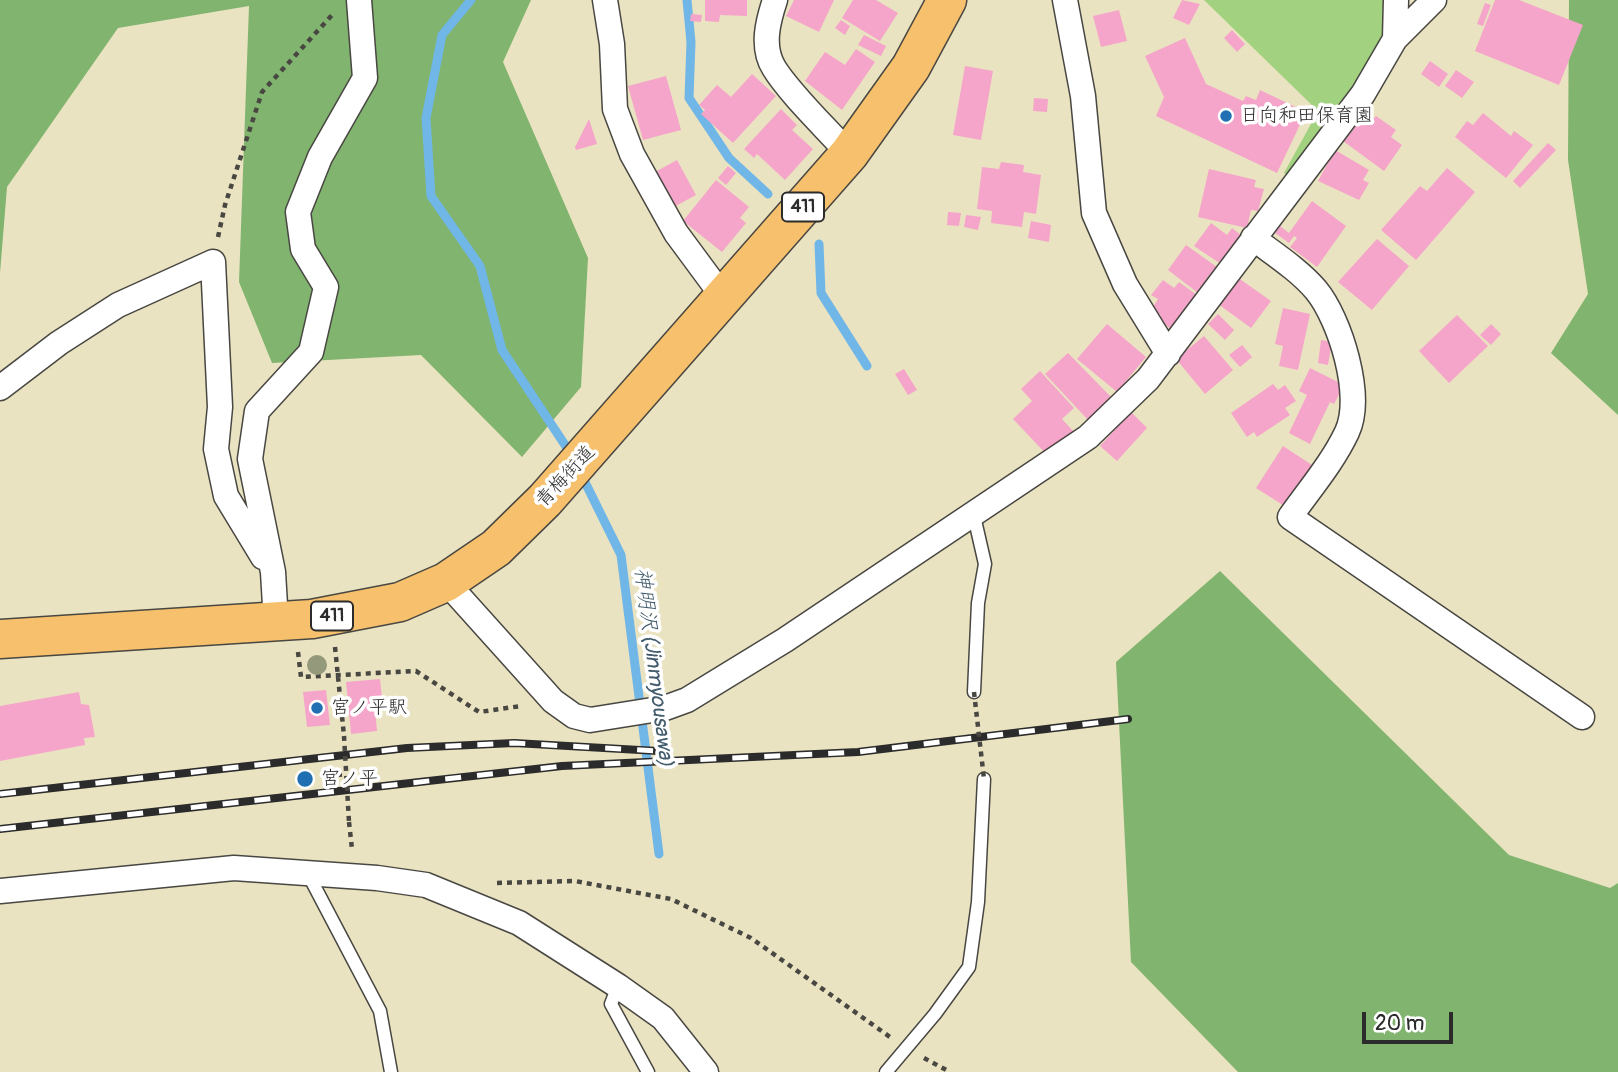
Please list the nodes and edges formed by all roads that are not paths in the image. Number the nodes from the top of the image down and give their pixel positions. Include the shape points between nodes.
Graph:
1 (605, 0) edge
2 (775, 0) edge
3 (947, 0) edge
4 (1065, 0) edge
5 (1396, 0) edge
6 (1434, 0) edge
7 (348, 5) edge
8 (1395, 39) junction
9 (849, 154) junction
10 (1253, 238) junction
11 (724, 298) junction
12 (1168, 354) junction
13 (0, 388) edge
14 (974, 516) junction
15 (273, 572) junction
16 (446, 582) junction
17 (286, 630) junction
18 (0, 639) edge
19 (974, 692) road end
20 (1582, 717) dead end
21 (984, 779) road end
22 (308, 874) junction
23 (0, 891) edge
24 (618, 986) junction
25 (391, 1072) edge
26 (648, 1072) edge
27 (706, 1072) edge
28 (886, 1072) edge

1 - 11 street via 615,108 632,155 676,233
2 - 9 street via 767,22 773,67
3 - 9 highway, 青梅街道 / 411 via 911,67
4 - 12 street via 1083,96 1094,213 1125,284
5 - 8 street
6 - 8 street
7 - 15 street via 365,78 320,157 298,212 303,248 326,287 318,327 311,352 257,411 250,459
8 - 10 street via 1363,94
9 - 11 highway, 青梅街道 / 411
10 - 12 street
10 - 20 street via 1318,293 1337,327 1351,387 1353,416 1347,432 1290,517
11 - 16 highway, 青梅街道 / 411 via 545,500 496,548
12 - 14 street via 1088,437
13 - 15 street via 118,305 213,261 220,407 216,449 226,496
14 - 16 street via 687,700 590,720 574,716 553,701
14 - 19 lane via 985,564 978,603
15 - 17 street
16 - 17 highway, 青梅街道 / 411 via 400,603
17 - 18 highway, 青梅街道 / 411
21 - 28 lane via 978,902 969,967
22 - 23 street via 233,868
22 - 24 street via 426,885 519,923
22 - 25 lane via 380,1011
24 - 26 lane via 611,1004
24 - 27 street via 663,1018

